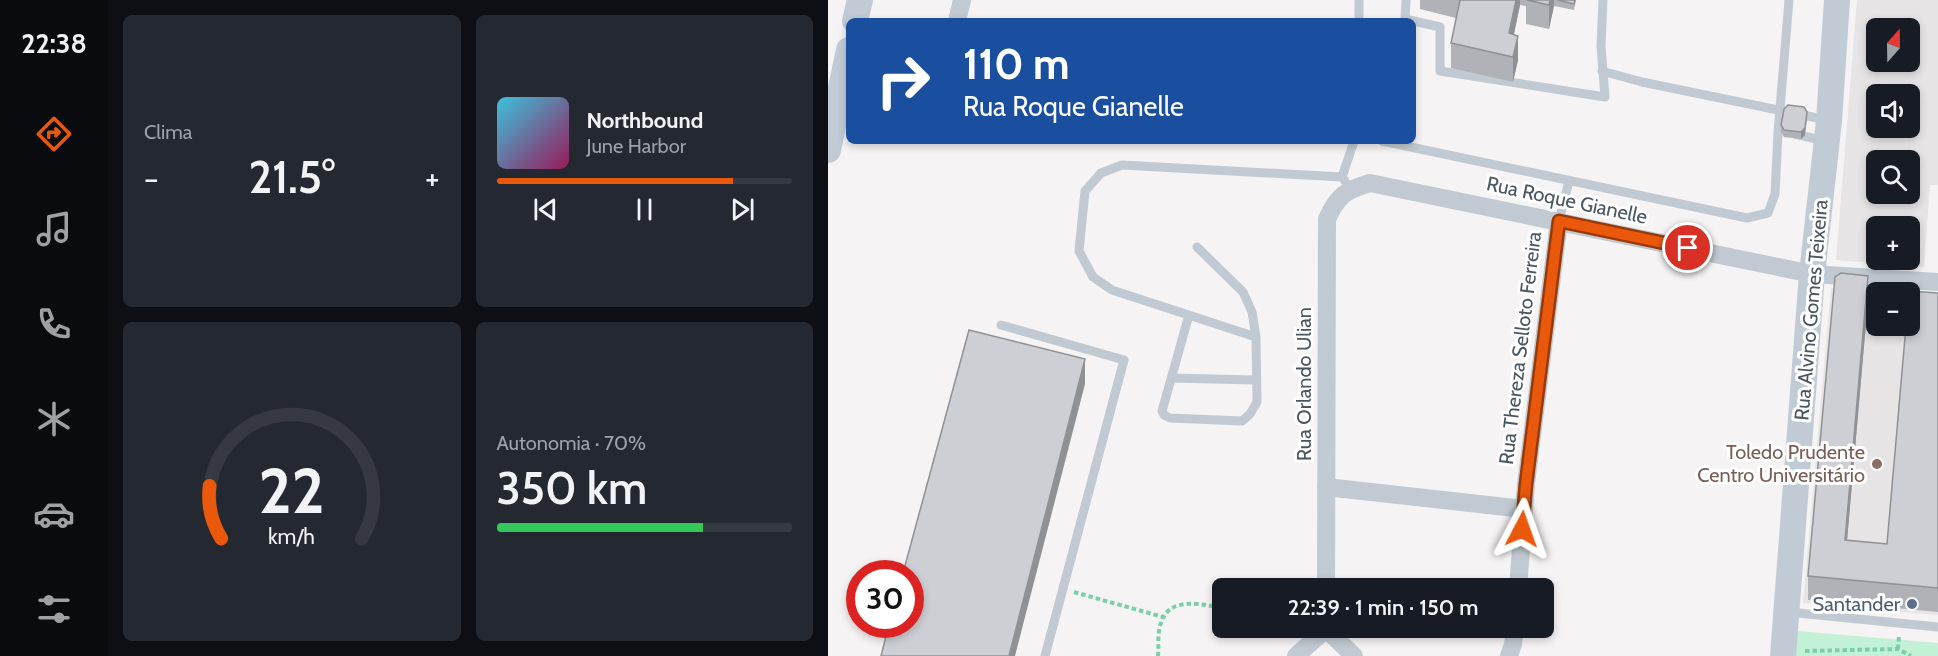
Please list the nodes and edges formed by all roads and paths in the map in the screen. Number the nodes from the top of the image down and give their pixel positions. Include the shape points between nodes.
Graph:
1 (860, 0) edge
2 (962, 0) edge
3 (1359, 0) edge
4 (1406, 0) edge
5 (1603, 0) edge
6 (1789, 0) edge
7 (1837, 0) edge
8 (856, 18) edge
9 (958, 18) edge
10 (1359, 18) edge
11 (1405, 18) edge
12 (1416, 22) edge
13 (846, 64) edge
14 (1602, 71) junction
15 (1780, 111) junction
16 (1828, 131) junction
17 (1778, 133) junction
18 (1353, 144) edge
19 (1396, 144) edge
20 (828, 150) edge
21 (1569, 181) junction
22 (1346, 183) junction
23 (1559, 221) junction
24 (1197, 247) dead end
25 (1812, 274) junction
26 (1938, 282) edge
27 (1190, 315) junction
28 (1001, 326) dead end
29 (1256, 338) junction
30 (1172, 378) junction
31 (1256, 380) junction
32 (1326, 487) junction
33 (1524, 509) junction
34 (1326, 578) edge
35 (1519, 578) edge
36 (1063, 588) junction
37 (1212, 607) edge
38 (1787, 612) junction
39 (1163, 617) junction
40 (1938, 627) edge
41 (1315, 638) edge
42 (1336, 638) edge
43 (1514, 638) edge
44 (1819, 653) edge
45 (1784, 654) edge
46 (1045, 656) edge
47 (1158, 656) edge
48 (1296, 656) edge
49 (1354, 656) edge
50 (1509, 656) edge
51 (1911, 656) edge

1 - 8 street
2 - 9 street
3 - 10 lane
4 - 11 lane
5 - 14 lane
6 - 15 lane
7 - 16 street, Rua Alvino Gomes Teixeira
12 - 14 lane via 1440,27 1440,71 1605,97
13 - 20 street
14 - 15 lane
15 - 16 lane
15 - 17 lane
16 - 17 lane
16 - 25 street, Rua Alvino Gomes Teixeira
17 - 21 lane via 1775,194 1768,213 1747,218
18 - 22 lane
19 - 21 lane
21 - 23 lane
22 - 23 street, Rua Roque Gianelle via 1371,183
22 - 27 lane via 1122,165 1101,173 1085,191 1079,250 1093,277 1112,290
22 - 32 street, Rua Orlando Ulian via 1328,219
23 - 25 street, Rua Roque Gianelle
23 - 33 street, Rua Thereza Selloto Ferreira
24 - 29 lane via 1244,292
25 - 26 street, Rua Roque Gianelle
25 - 38 street, Rua Alvino Gomes Teixeira
27 - 29 lane
27 - 30 lane
28 - 36 lane via 1124,360
29 - 31 lane
30 - 31 lane
30 - 31 lane via 1164,415 1242,421 1257,402
32 - 33 street
32 - 34 street, Rua Orlando Ulian
33 - 35 street, Rua Thereza Selloto Ferreira
36 - 39 path
36 - 46 lane
37 - 39 path via 1174,606
38 - 40 lane
38 - 45 street, Rua Alvino Gomes Teixeira
39 - 47 path
41 - 48 street
42 - 49 street
43 - 50 street
44 - 45 path
44 - 51 path via 1898,649

